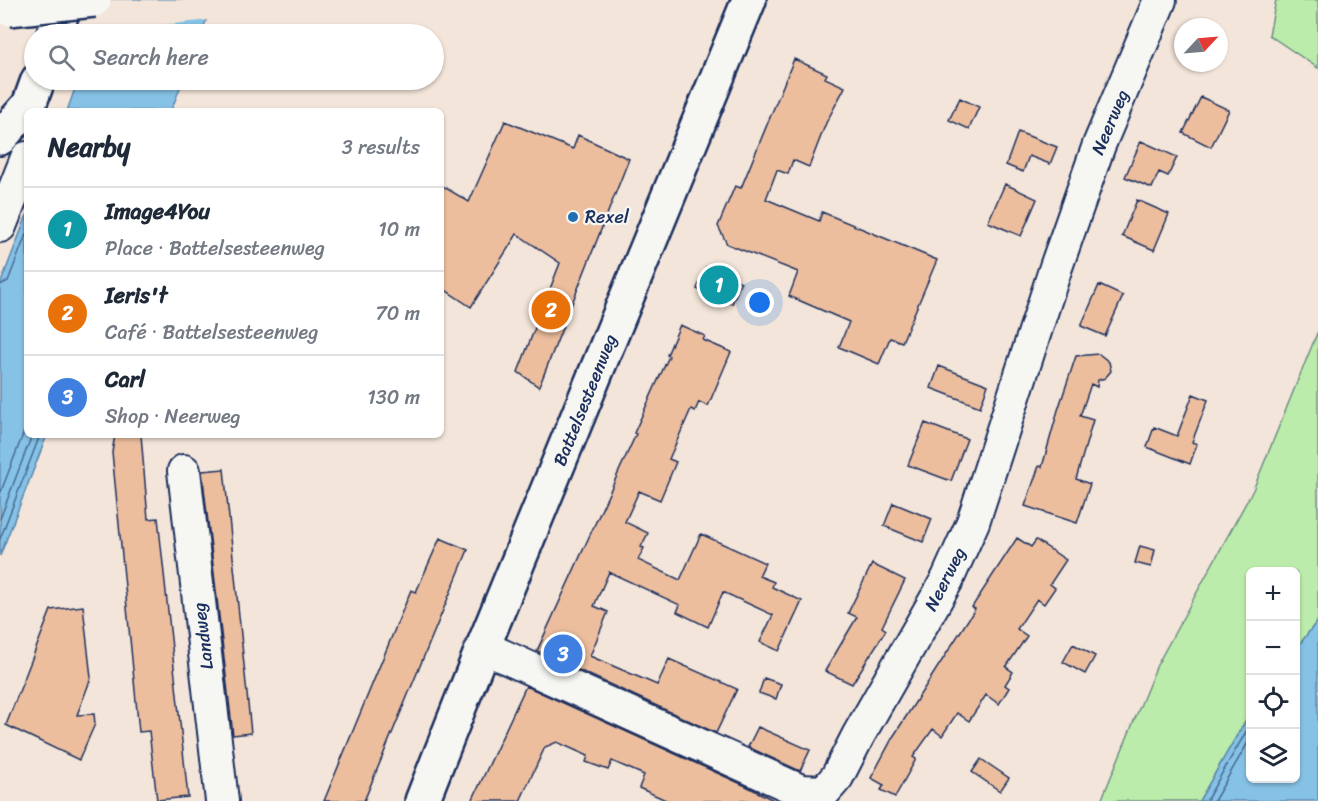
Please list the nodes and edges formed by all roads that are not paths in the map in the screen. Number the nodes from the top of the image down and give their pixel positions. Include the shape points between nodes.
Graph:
1 (67, 0) edge
2 (94, 0) edge
3 (749, 0) edge
4 (1160, 0) edge
5 (9, 9) dead end
6 (58, 24) edge
7 (24, 109) edge
8 (0, 138) edge
9 (24, 166) edge
10 (0, 226) edge
11 (184, 471) dead end
12 (483, 647) junction
13 (222, 801) edge
14 (422, 801) edge

1 - 6 main road
2 - 5 main road, bridge
3 - 12 main road, Battelsesteenweg
4 - 12 street, Neerweg via 1056,267 973,522 947,580 837,777 824,792 801,791
7 - 8 main road
9 - 10 street
11 - 13 street, Landweg
12 - 14 main road, Battelsesteenweg

